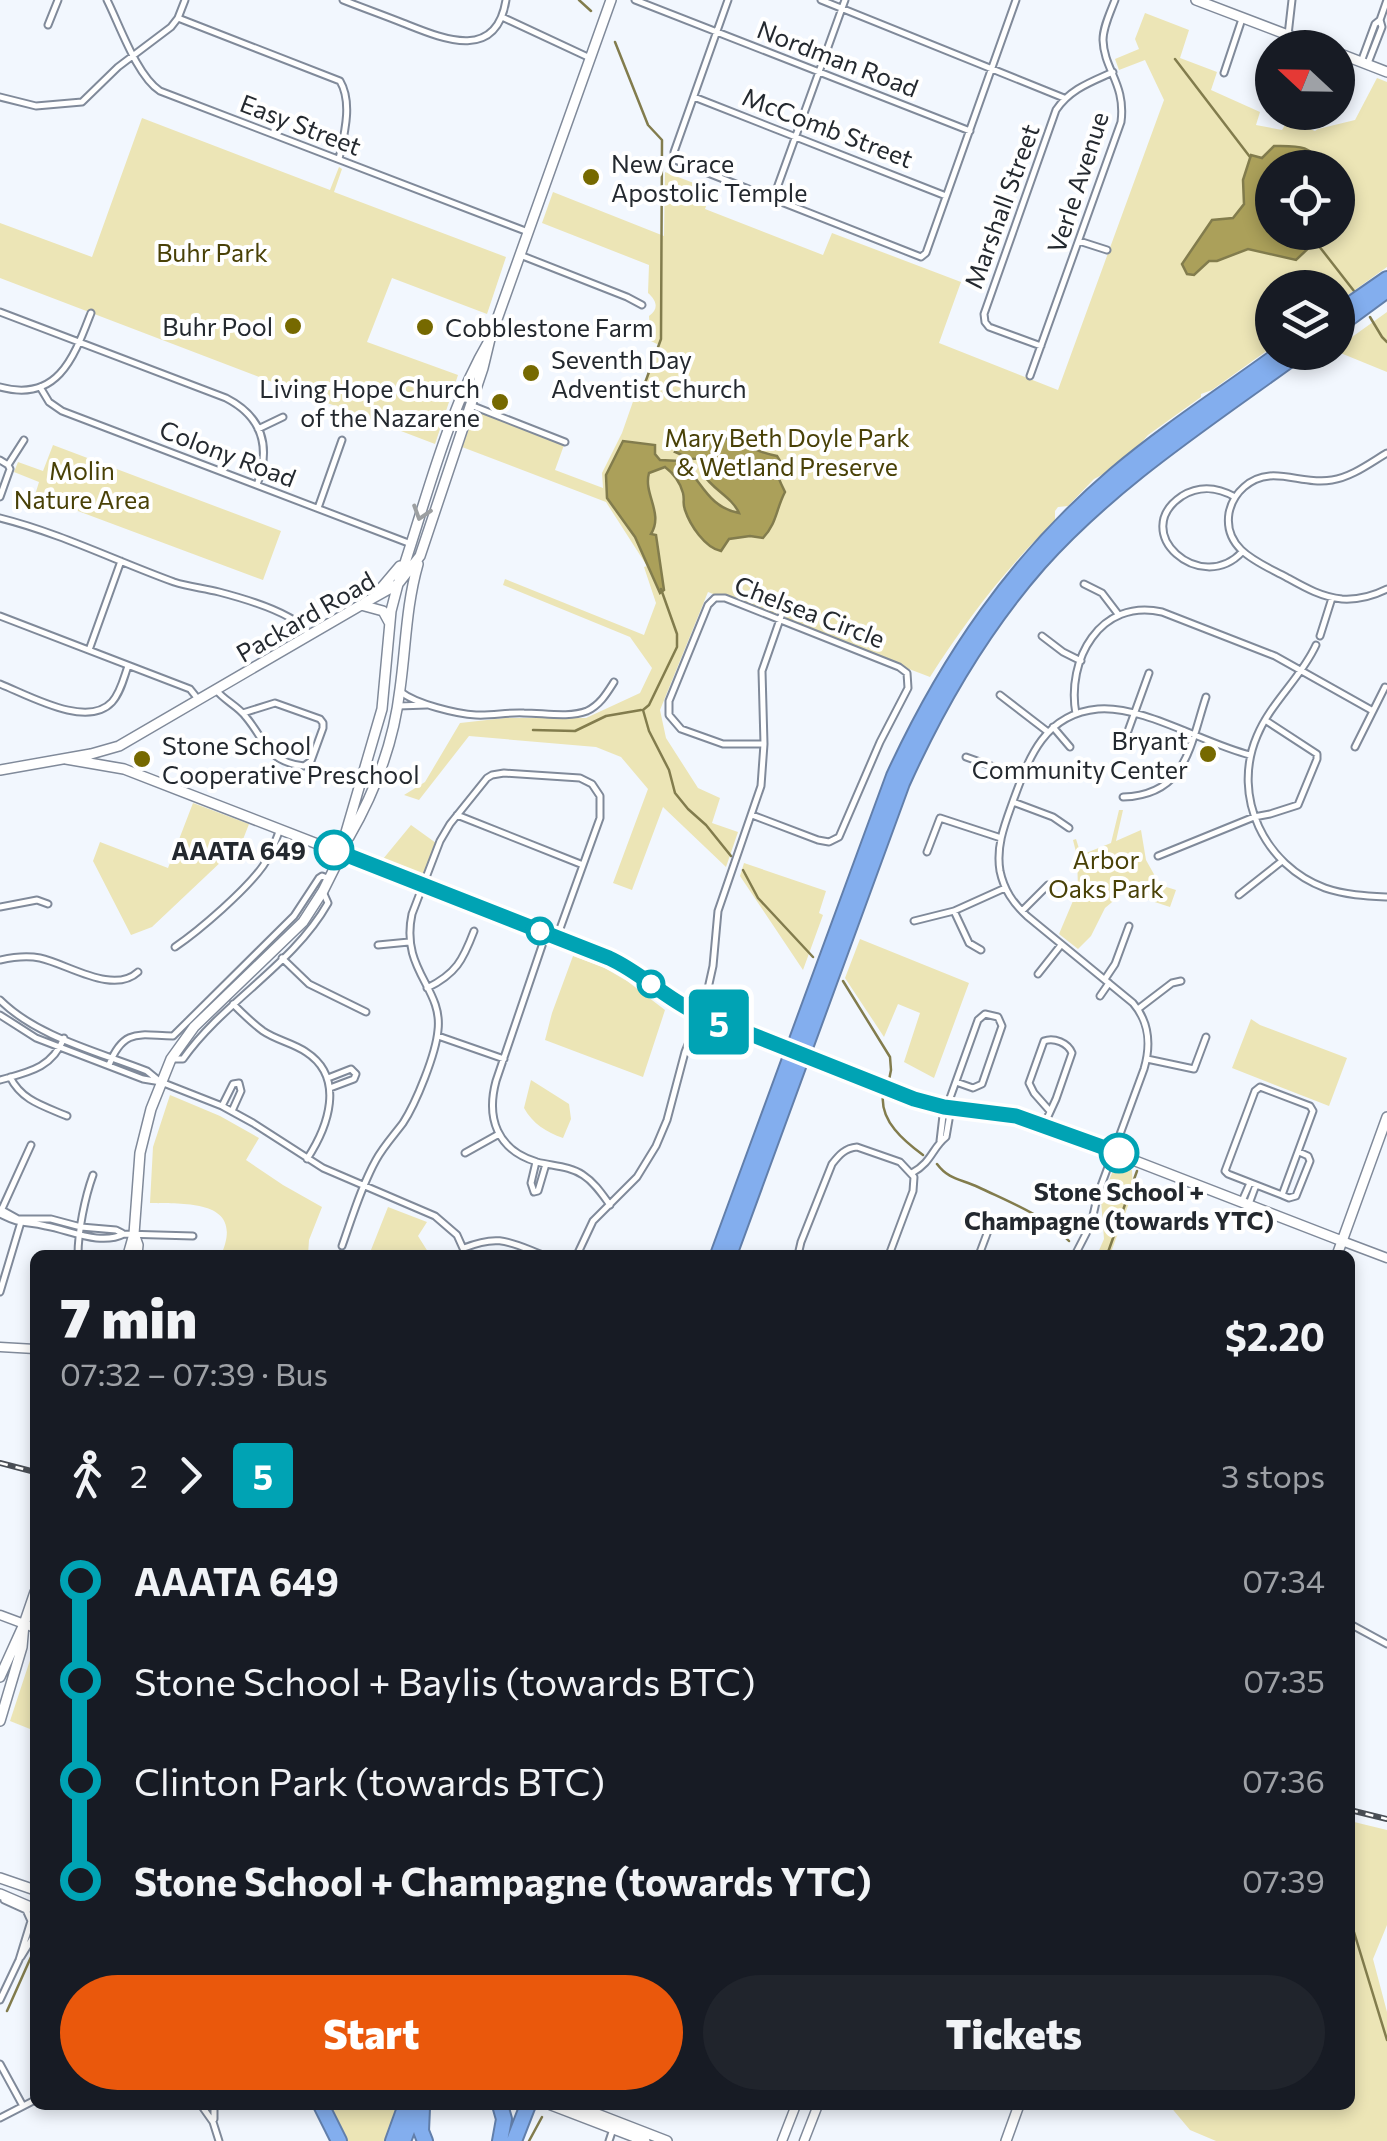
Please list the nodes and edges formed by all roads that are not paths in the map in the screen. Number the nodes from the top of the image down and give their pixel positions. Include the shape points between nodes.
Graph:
1 (58, 0) edge
2 (107, 0) edge
3 (185, 0) edge
4 (343, 0) edge
5 (506, 0) edge
6 (611, 0) edge
7 (635, 0) edge
8 (728, 0) edge
9 (821, 0) edge
10 (844, 0) edge
11 (1115, 0) edge
12 (1196, 0) edge
13 (1292, 0) edge
14 (1387, 0) edge
15 (1013, 1) edge
16 (842, 8) junction
17 (502, 17) junction
18 (178, 18) junction
19 (1243, 18) junction
20 (48, 25) dead end
21 (1276, 30) edge
22 (1285, 30) edge
23 (717, 32) junction
24 (134, 55) junction
25 (590, 58) junction
26 (1355, 61) edge
27 (1364, 64) junction
28 (992, 68) junction
29 (819, 72) junction
30 (1113, 72) junction
31 (1387, 72) edge
32 (1224, 73) dead end
33 (694, 96) junction
34 (0, 97) edge
35 (1065, 98) junction
36 (970, 131) junction
37 (796, 136) junction
38 (339, 159) junction
39 (946, 196) junction
40 (774, 199) junction
41 (528, 232) junction
42 (1079, 241) junction
43 (1107, 250) dead end
44 (520, 255) junction
45 (1387, 278) edge
46 (1387, 290) edge
47 (1355, 301) edge
48 (642, 305) dead end
49 (0, 312) edge
50 (91, 314) dead end
51 (1355, 314) edge
52 (490, 340) junction
53 (80, 342) junction
54 (1041, 346) junction
55 (1257, 370) edge
56 (1275, 370) edge
57 (1030, 376) dead end
58 (0, 387) edge
59 (40, 387) junction
60 (464, 388) junction
61 (470, 405) junction
62 (282, 417) dead end
63 (258, 429) junction
64 (459, 437) junction
65 (24, 440) dead end
66 (342, 440) dead end
67 (565, 442) dead end
68 (444, 445) junction
69 (1387, 453) edge
70 (0, 460) edge
71 (8, 466) junction
72 (257, 485) junction
73 (443, 486) junction
74 (1235, 496) junction
75 (0, 498) edge
76 (318, 508) junction
77 (0, 518) edge
78 (411, 544) junction
79 (1242, 552) junction
80 (408, 555) junction
81 (420, 556) junction
82 (121, 561) junction
83 (398, 584) junction
84 (1084, 584) dead end
85 (1387, 589) edge
86 (1332, 598) junction
87 (363, 604) junction
88 (785, 606) dead end
89 (1118, 614) junction
90 (0, 616) edge
91 (780, 620) junction
92 (390, 624) junction
93 (310, 635) junction
94 (1042, 636) dead end
95 (1320, 636) dead end
96 (1316, 644) dead end
97 (388, 646) junction
98 (89, 650) junction
99 (1081, 660) junction
100 (128, 666) junction
101 (402, 672) junction
102 (1148, 672) dead end
103 (1300, 672) junction
104 (614, 682) dead end
105 (0, 684) edge
106 (1386, 687) edge
107 (216, 690) junction
108 (400, 691) junction
109 (1000, 695) dead end
110 (1206, 696) dead end
111 (199, 700) junction
112 (430, 705) junction
113 (398, 706) junction
114 (382, 709) junction
115 (1373, 711) junction
116 (243, 713) junction
117 (1133, 713) junction
118 (1076, 714) junction
119 (1265, 720) junction
120 (1050, 730) junction
121 (1128, 731) dead end
122 (1195, 737) junction
123 (390, 740) junction
124 (764, 744) junction
125 (1070, 747) dead end
126 (1354, 747) dead end
127 (106, 751) junction
128 (1250, 755) junction
129 (966, 757) dead end
130 (66, 759) junction
131 (0, 770) edge
132 (124, 770) junction
133 (1022, 777) junction
134 (1123, 797) dead end
135 (1013, 802) junction
136 (457, 815) junction
137 (752, 815) junction
138 (1254, 816) junction
139 (1069, 828) dead end
140 (280, 830) junction
141 (1001, 838) junction
142 (928, 852) dead end
143 (340, 853) junction
144 (1158, 856) dead end
145 (1282, 861) junction
146 (583, 865) junction
147 (330, 880) junction
148 (423, 884) junction
149 (1048, 884) dead end
150 (1005, 888) junction
151 (322, 893) junction
152 (1239, 895) dead end
153 (1387, 897) edge
154 (48, 904) dead end
155 (0, 907) edge
156 (954, 911) junction
157 (1022, 911) junction
158 (914, 921) dead end
159 (1129, 926) dead end
160 (474, 931) dead end
161 (546, 933) junction
162 (558, 938) junction
163 (409, 942) junction
164 (378, 944) dead end
165 (1061, 945) junction
166 (175, 947) dead end
167 (982, 950) dead end
168 (282, 958) junction
169 (0, 960) edge
170 (138, 972) dead end
171 (1038, 974) dead end
172 (1107, 981) junction
173 (1181, 981) dead end
174 (426, 988) junction
175 (1100, 996) dead end
176 (0, 1000) edge
177 (233, 1004) junction
178 (1138, 1010) junction
179 (366, 1012) dead end
180 (700, 1014) junction
181 (0, 1015) edge
182 (438, 1036) junction
183 (1206, 1037) dead end
184 (64, 1038) junction
185 (60, 1047) junction
186 (112, 1057) junction
187 (171, 1059) junction
188 (504, 1059) junction
189 (1147, 1059) junction
190 (108, 1066) junction
191 (10, 1077) junction
192 (328, 1078) junction
193 (0, 1080) edge
194 (161, 1082) junction
195 (956, 1082) junction
196 (330, 1088) junction
197 (222, 1106) junction
198 (947, 1108) junction
199 (1050, 1110) junction
200 (232, 1111) junction
201 (67, 1116) dead end
202 (1387, 1117) edge
203 (1044, 1125) junction
204 (499, 1134) junction
205 (30, 1145) dead end
206 (1114, 1152) junction
207 (1299, 1152) junction
208 (465, 1153) dead end
209 (307, 1159) junction
210 (536, 1162) junction
211 (546, 1164) junction
212 (912, 1173) junction
213 (94, 1174) dead end
214 (1252, 1184) junction
215 (364, 1188) junction
216 (1282, 1195) junction
217 (1246, 1202) junction
218 (610, 1204) junction
219 (0, 1211) edge
220 (22, 1222) junction
221 (80, 1231) junction
222 (988, 1231) dead end
223 (129, 1234) junction
224 (193, 1236) dead end
225 (1342, 1241) junction
226 (342, 1246) dead end
227 (78, 1250) edge
228 (128, 1250) edge
229 (138, 1250) edge
230 (464, 1250) edge
231 (468, 1250) edge
232 (530, 1250) edge
233 (579, 1250) edge
234 (720, 1250) edge
235 (731, 1250) edge
236 (800, 1250) edge
237 (891, 1250) edge
238 (981, 1250) edge
239 (1078, 1250) edge
240 (1338, 1250) edge
241 (1387, 1258) edge
242 (0, 1292) edge
243 (0, 1347) edge
244 (30, 1349) edge
245 (30, 1607) edge
246 (0, 1614) edge
247 (24, 1624) junction
248 (30, 1626) edge
249 (1355, 1627) edge
250 (1387, 1644) edge
251 (0, 1677) edge
252 (0, 1721) edge
253 (0, 1878) edge
254 (30, 1889) edge
255 (0, 1896) edge
256 (30, 1907) edge
257 (30, 1916) edge
258 (30, 1928) edge
259 (30, 1942) edge
260 (19, 1960) junction
261 (0, 2000) edge
262 (0, 2064) edge
263 (30, 2102) edge
264 (23, 2106) junction
265 (205, 2110) edge
266 (214, 2110) edge
267 (324, 2110) edge
268 (402, 2110) edge
269 (418, 2110) edge
270 (420, 2110) edge
271 (501, 2110) edge
272 (526, 2110) edge
273 (568, 2110) edge
274 (582, 2110) edge
275 (794, 2110) edge
276 (815, 2110) edge
277 (1017, 2110) edge
278 (0, 2118) edge
279 (596, 2118) junction
280 (213, 2122) junction
281 (615, 2125) junction
282 (218, 2141) edge
283 (339, 2141) edge
284 (392, 2141) edge
285 (403, 2141) edge
286 (425, 2141) edge
287 (500, 2141) edge
288 (514, 2141) edge
289 (608, 2141) edge
290 (645, 2141) edge
291 (667, 2141) edge
292 (782, 2141) edge
293 (804, 2141) edge
294 (1006, 2141) edge

1 - 20 street
2 - 24 street, Easy Street
3 - 18 street
4 - 17 street via 457,42 479,38
5 - 17 street
6 - 25 main road, Packard Road
7 - 23 street, Nordman Road
8 - 23 street
9 - 16 street
10 - 16 street
11 - 30 street, Verle Avenue via 1103,36
12 - 19 main road
13 - 22 street
14 - 27 street
15 - 28 street
16 - 28 street
16 - 29 street
17 - 25 street
18 - 24 street
18 - 38 street via 340,81 347,100
19 - 21 main road
19 - 32 street
23 - 29 street, Nordman Road
23 - 33 street
24 - 34 street via 78,103 30,106
24 - 38 street, Easy Street via 144,78 160,92
25 - 41 main road, Packard Road
26 - 27 main road
27 - 31 main road
28 - 35 street
28 - 36 street
29 - 36 street, Nordman Road
29 - 37 street
30 - 35 street
30 - 42 street, Verle Avenue via 1121,122
33 - 37 street, McComb Street
33 - 40 street via 674,152 678,163
35 - 54 street, Marshall Street via 983,318 990,327
36 - 39 street
37 - 39 street, McComb Street
37 - 40 street
38 - 41 street, Easy Street
39 - 40 street via 921,257
41 - 44 main road, Packard Road
42 - 43 street
42 - 54 street, Verle Avenue
44 - 48 street
44 - 52 main road, Packard Road
45 - 47 highway
46 - 51 highway
49 - 53 street
50 - 53 street
52 - 60 main road, Packard Road
52 - 61 main road, Packard Road
53 - 59 street via 60,375
53 - 63 street via 226,398 250,414
54 - 57 street, Verle Avenue
55 - 234 highway via 1076,511 1006,587 950,667 894,776
56 - 235 highway via 1084,519 1038,564 958,673 896,800
58 - 59 street
59 - 72 street, Colony Road via 62,411
60 - 64 main road via 472,389
60 - 68 main road, Packard Road
61 - 64 main road, Packard Road
61 - 67 street
62 - 63 street
63 - 72 street via 264,454
64 - 73 main road, Packard Road
65 - 71 street
66 - 76 street
68 - 73 main road via 452,448
68 -> 78 main road, Packard Road
69 - 74 street via 1331,480 1264,475
70 - 71 street
71 - 75 street
72 - 76 street, Colony Road
73 - 81 main road, Packard Road
74 - 79 street via 1229,526
74 - 79 street via 1206,488 1188,493 1167,510 1162,527 1170,548 1198,566 1224,565
76 - 78 street, Colony Road
77 - 82 street
78 - 80 main road, Packard Road
79 - 86 street
80 - 83 main road, Packard Road
80 - 87 main road
81 - 83 main road, Packard Road
81 - 101 main road
82 - 93 street via 265,608 299,622
82 - 98 street
83 - 87 main road, Packard Road
83 - 92 main road, Packard Road
84 - 89 street via 1102,593
85 - 86 street
86 - 95 street
87 - 92 main road via 386,614
87 - 93 main road, Packard Road
88 - 91 street
89 - 99 street via 1094,634
89 - 103 street via 1162,612
90 - 98 street
91 - 124 street via 762,671
91 - 124 street, Chelsea Circle via 725,598 712,600 668,708 676,725 710,740
91 - 137 street, Chelsea Circle via 899,666 910,682 839,837 822,842
92 - 97 main road, Packard Road
93 - 107 main road, Packard Road
94 - 99 street
96 - 103 street
97 - 101 main road via 400,651
97 - 114 main road, Packard Road
98 - 100 street
99 - 118 street
100 - 105 street via 109,705 87,714
100 - 111 street via 190,689
101 - 108 main road
102 - 117 street
103 - 115 street
103 - 119 street
104 - 112 street via 596,706 572,714 480,716
106 - 115 street
107 - 111 main road, Packard Road
107 - 116 street
108 - 112 street
108 - 113 main road
109 - 120 street
110 - 122 street
111 - 127 main road, Packard Road
112 - 113 street
113 - 123 main road
114 - 123 main road via 379,738
114 - 143 main road
115 - 126 street
116 - 116 street via 274,756 308,764 323,728 320,719 275,703
117 - 118 street
117 - 121 street
117 - 122 street
118 - 120 street
119 - 128 street
119 - 138 street via 1318,756 1297,806
120 - 125 street
120 - 133 street
122 - 128 street
122 - 134 street via 1168,782
123 - 143 main road
124 - 137 street
127 - 130 main road, Packard Road
127 - 132 main road
128 - 138 street
129 - 133 street
130 - 131 main road, Packard Road
130 - 132 main road
132 - 140 main road
133 - 135 street
135 - 139 street
135 - 141 street
136 - 146 street
136 - 146 street via 492,775 580,778 596,788 601,802
136 - 148 street
137 - 180 street via 718,911
138 - 144 street
138 - 145 street
140 - 143 main road
140 - 166 street via 254,876
141 - 142 street via 940,818
141 - 150 street
143 - 147 main road
143 - 148 main road
145 - 152 street
145 - 153 street via 1330,890
146 - 162 street
147 - 151 main road
147 - 186 street via 319,878 294,916 173,1036 135,1036
148 - 161 main road
148 - 163 street
149 - 157 street
150 - 156 street
150 - 157 street
151 - 168 street via 326,906
151 - 187 main road via 292,934 194,1027
154 - 155 street
156 - 158 street
156 - 167 street via 969,943
157 - 165 street
159 - 172 street
160 - 174 street via 457,967
161 - 162 main road
161 - 188 street
162 - 180 main road via 622,964
163 - 164 street
163 - 174 street
165 - 171 street
165 - 172 street
168 - 177 street
168 - 179 street via 309,984
169 - 170 street via 36,958 109,980
172 - 175 street
172 - 178 street
173 - 178 street
174 - 182 street via 438,1012
176 - 184 street via 27,1022
177 - 187 street via 183,1059
177 - 192 street via 265,1032 308,1053
178 - 189 street via 1148,1034
180 - 198 main road, bridge
180 - 218 street via 656,1146 638,1177
181 - 185 street
182 - 188 street
182 - 215 street via 410,1112
183 - 189 street via 1194,1069
184 - 185 street
184 - 186 street
185 - 190 street
185 - 191 street via 50,1061
186 - 190 street
186 - 194 street
187 - 194 main road
188 - 204 street via 491,1104
189 - 206 street
190 - 194 street
191 - 193 street
191 - 201 street via 28,1100
192 - 196 street
192 - 196 street via 351,1069 356,1074
194 - 197 street
194 - 223 main road via 140,1154
195 - 195 street via 982,1084 1002,1026 998,1017 980,1017
195 - 198 street
196 - 209 street via 324,1130
197 - 200 street
197 - 200 street via 239,1084
198 - 203 main road
198 - 212 street via 947,1134
199 - 199 street via 1072,1053 1048,1039 1029,1083
199 - 203 street
200 - 209 street
202 - 225 main road
203 - 206 main road
204 - 208 street
204 - 210 street
205 - 219 street
206 - 217 main road
206 - 239 street
207 - 214 street via 1313,1109 1258,1088 1225,1167
207 - 216 street
207 - 216 street via 1310,1158 1307,1170 1296,1196
209 - 215 street
210 - 211 street
210 - 211 street via 534,1192
211 - 218 street via 583,1175
212 - 236 street via 865,1148 839,1154
212 - 237 street via 913,1190
213 - 221 street
214 - 216 street
214 - 217 street
215 - 226 street
215 - 230 street via 435,1216
217 - 225 main road
218 - 233 street
219 - 220 street
220 - 221 street
220 - 242 street
221 - 223 street
221 - 227 street
222 - 238 street
223 - 224 street
223 - 228 main road
223 - 229 main road
225 - 240 main road
225 - 241 street
231 - 232 street via 494,1239
243 - 244 street
245 - 247 main road
246 - 247 street
247 - 248 street
247 - 251 main road
247 - 252 main road
249 - 250 street
253 - 254 main road
255 - 256 main road
255 - 257 street
258 - 260 street
259 - 260 street
260 - 261 street
262 - 264 street
263 - 264 street
264 - 278 street
265 - 280 street
266 - 280 street
267 - 283 highway
268 - 284 highway
269 - 285 highway
270 - 286 highway
271 - 287 highway
272 - 288 highway
273 - 279 main road
274 - 279 main road
275 - 292 street
276 - 293 street
277 - 294 main road
279 - 281 main road
280 - 282 street
281 - 289 street
281 - 290 main road
281 - 291 main road

